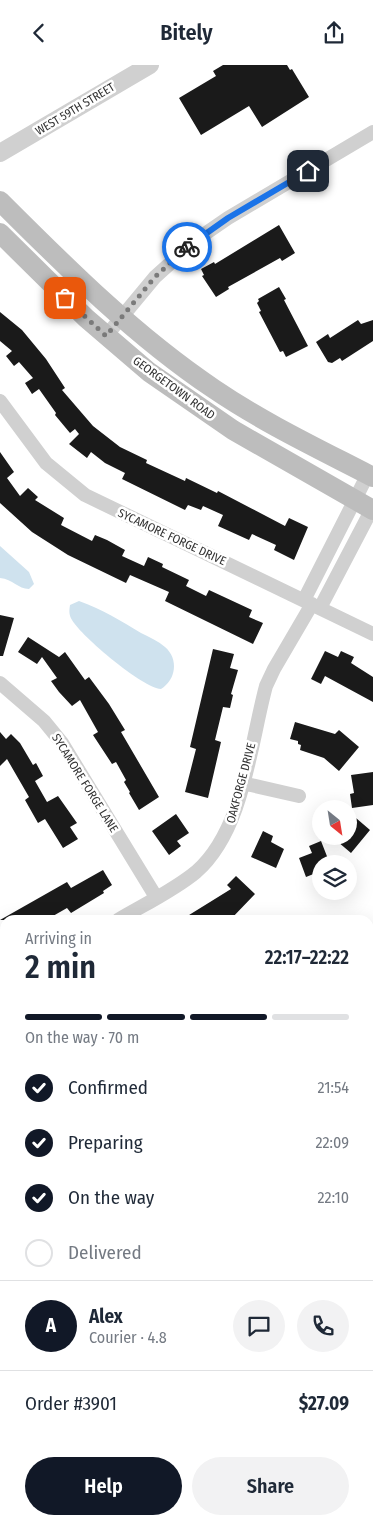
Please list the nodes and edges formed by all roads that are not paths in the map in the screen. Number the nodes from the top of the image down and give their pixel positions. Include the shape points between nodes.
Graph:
1 (142, 67) edge
2 (373, 132) edge
3 (0, 153) edge
4 (0, 201) edge
5 (0, 233) edge
6 (122, 316) junction
7 (106, 336) junction
8 (0, 401) edge
9 (370, 475) edge
10 (368, 507) edge
11 (312, 604) junction
12 (373, 634) edge
13 (0, 683) edge
14 (242, 783) junction
15 (298, 796) dead end
16 (156, 897) junction
17 (126, 915) edge

1 - 3 street, WEST 59TH STREET
2 - 6 street via 196,240 155,277
4 - 6 main road, GEORGETOWN ROAD via 60,262
5 - 7 main road, GEORGETOWN ROAD
6 - 7 street
6 - 9 main road, GEORGETOWN ROAD via 214,389 264,420
7 - 10 main road, GEORGETOWN ROAD via 148,372 200,409
8 - 11 street, SYCAMORE FORGE DRIVE via 38,454 60,477 85,495
9 - 10 street
10 - 11 street
10 - 11 street, OAKFORGE DRIVE
11 - 12 street, SYCAMORE FORGE DRIVE
11 - 14 street, OAKFORGE DRIVE via 266,686
13 - 16 street, SYCAMORE FORGE LANE via 44,721 62,743
14 - 15 street
14 - 16 street, OAKFORGE DRIVE via 232,821 217,850 194,873
16 - 17 street, OAKFORGE DRIVE

